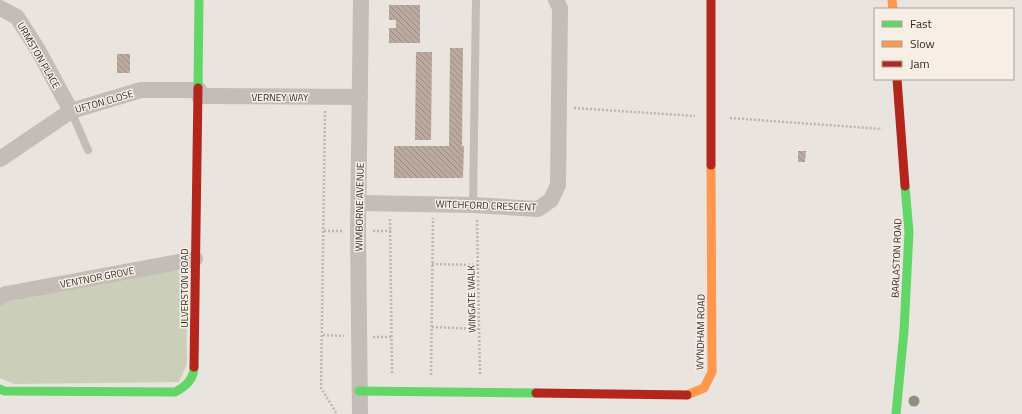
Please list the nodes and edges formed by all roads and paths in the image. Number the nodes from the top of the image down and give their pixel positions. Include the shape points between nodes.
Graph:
1 (199, 0) edge
2 (361, 0) edge
3 (476, 0) edge
4 (556, 0) edge
5 (711, 0) edge
6 (0, 8) edge
7 (897, 80) edge
8 (199, 93) junction
9 (325, 97) junction
10 (360, 97) junction
11 (561, 107) junction
12 (71, 111) junction
13 (712, 117) junction
14 (901, 130) junction
15 (88, 150) dead end
16 (0, 159) edge
17 (390, 202) junction
18 (359, 203) junction
19 (433, 203) junction
20 (476, 205) junction
21 (195, 259) junction
22 (432, 264) junction
23 (478, 265) junction
24 (0, 297) edge
25 (432, 327) junction
26 (479, 329) junction
27 (0, 389) edge
28 (359, 391) junction
29 (392, 391) junction
30 (431, 391) junction
31 (481, 392) junction
32 (337, 414) edge
33 (360, 414) edge
34 (896, 414) edge

1 - 8 street, ULVERSTON ROAD
2 - 10 street, WIMBORNE AVENUE
3 - 20 lane
4 - 11 street, WITCHFORD CRESCENT via 560,8
5 - 13 street, WYNDHAM ROAD
6 - 12 street, URMSTON PLACE via 17,17
7 - 14 street, BARLASTON ROAD
8 - 9 street, VERNEY WAY
8 - 12 street, UFTON CLOSE via 141,90
8 - 21 street, ULVERSTON ROAD
9 - 10 street, VERNEY WAY
9 - 32 path via 321,388
10 - 18 street, WIMBORNE AVENUE
11 - 13 path
11 - 20 street, WITCHFORD CRESCENT via 558,185 551,200 538,209
12 - 15 lane
12 - 16 street, UFTON CLOSE
13 - 14 path
13 - 31 street, WYNDHAM ROAD via 712,372 704,388 688,395
14 - 34 street, BARLASTON ROAD via 909,232 904,331
17 - 18 street, WITCHFORD CRESCENT
17 - 19 street, WITCHFORD CRESCENT
17 - 29 path
18 - 28 street, WIMBORNE AVENUE
19 - 20 street, WITCHFORD CRESCENT
19 - 22 path
20 - 23 path, WINGATE WALK
21 - 24 street, VENTNOR GROVE
21 - 27 street, ULVERSTON ROAD via 194,372 182,389 175,392
22 - 23 path
22 - 25 path
23 - 26 path, WINGATE WALK
25 - 26 path
25 - 30 path
26 - 31 path, WINGATE WALK
28 - 29 street, WYNDHAM ROAD
28 - 33 street, WIMBORNE AVENUE
29 - 30 street, WYNDHAM ROAD
30 - 31 street, WYNDHAM ROAD

